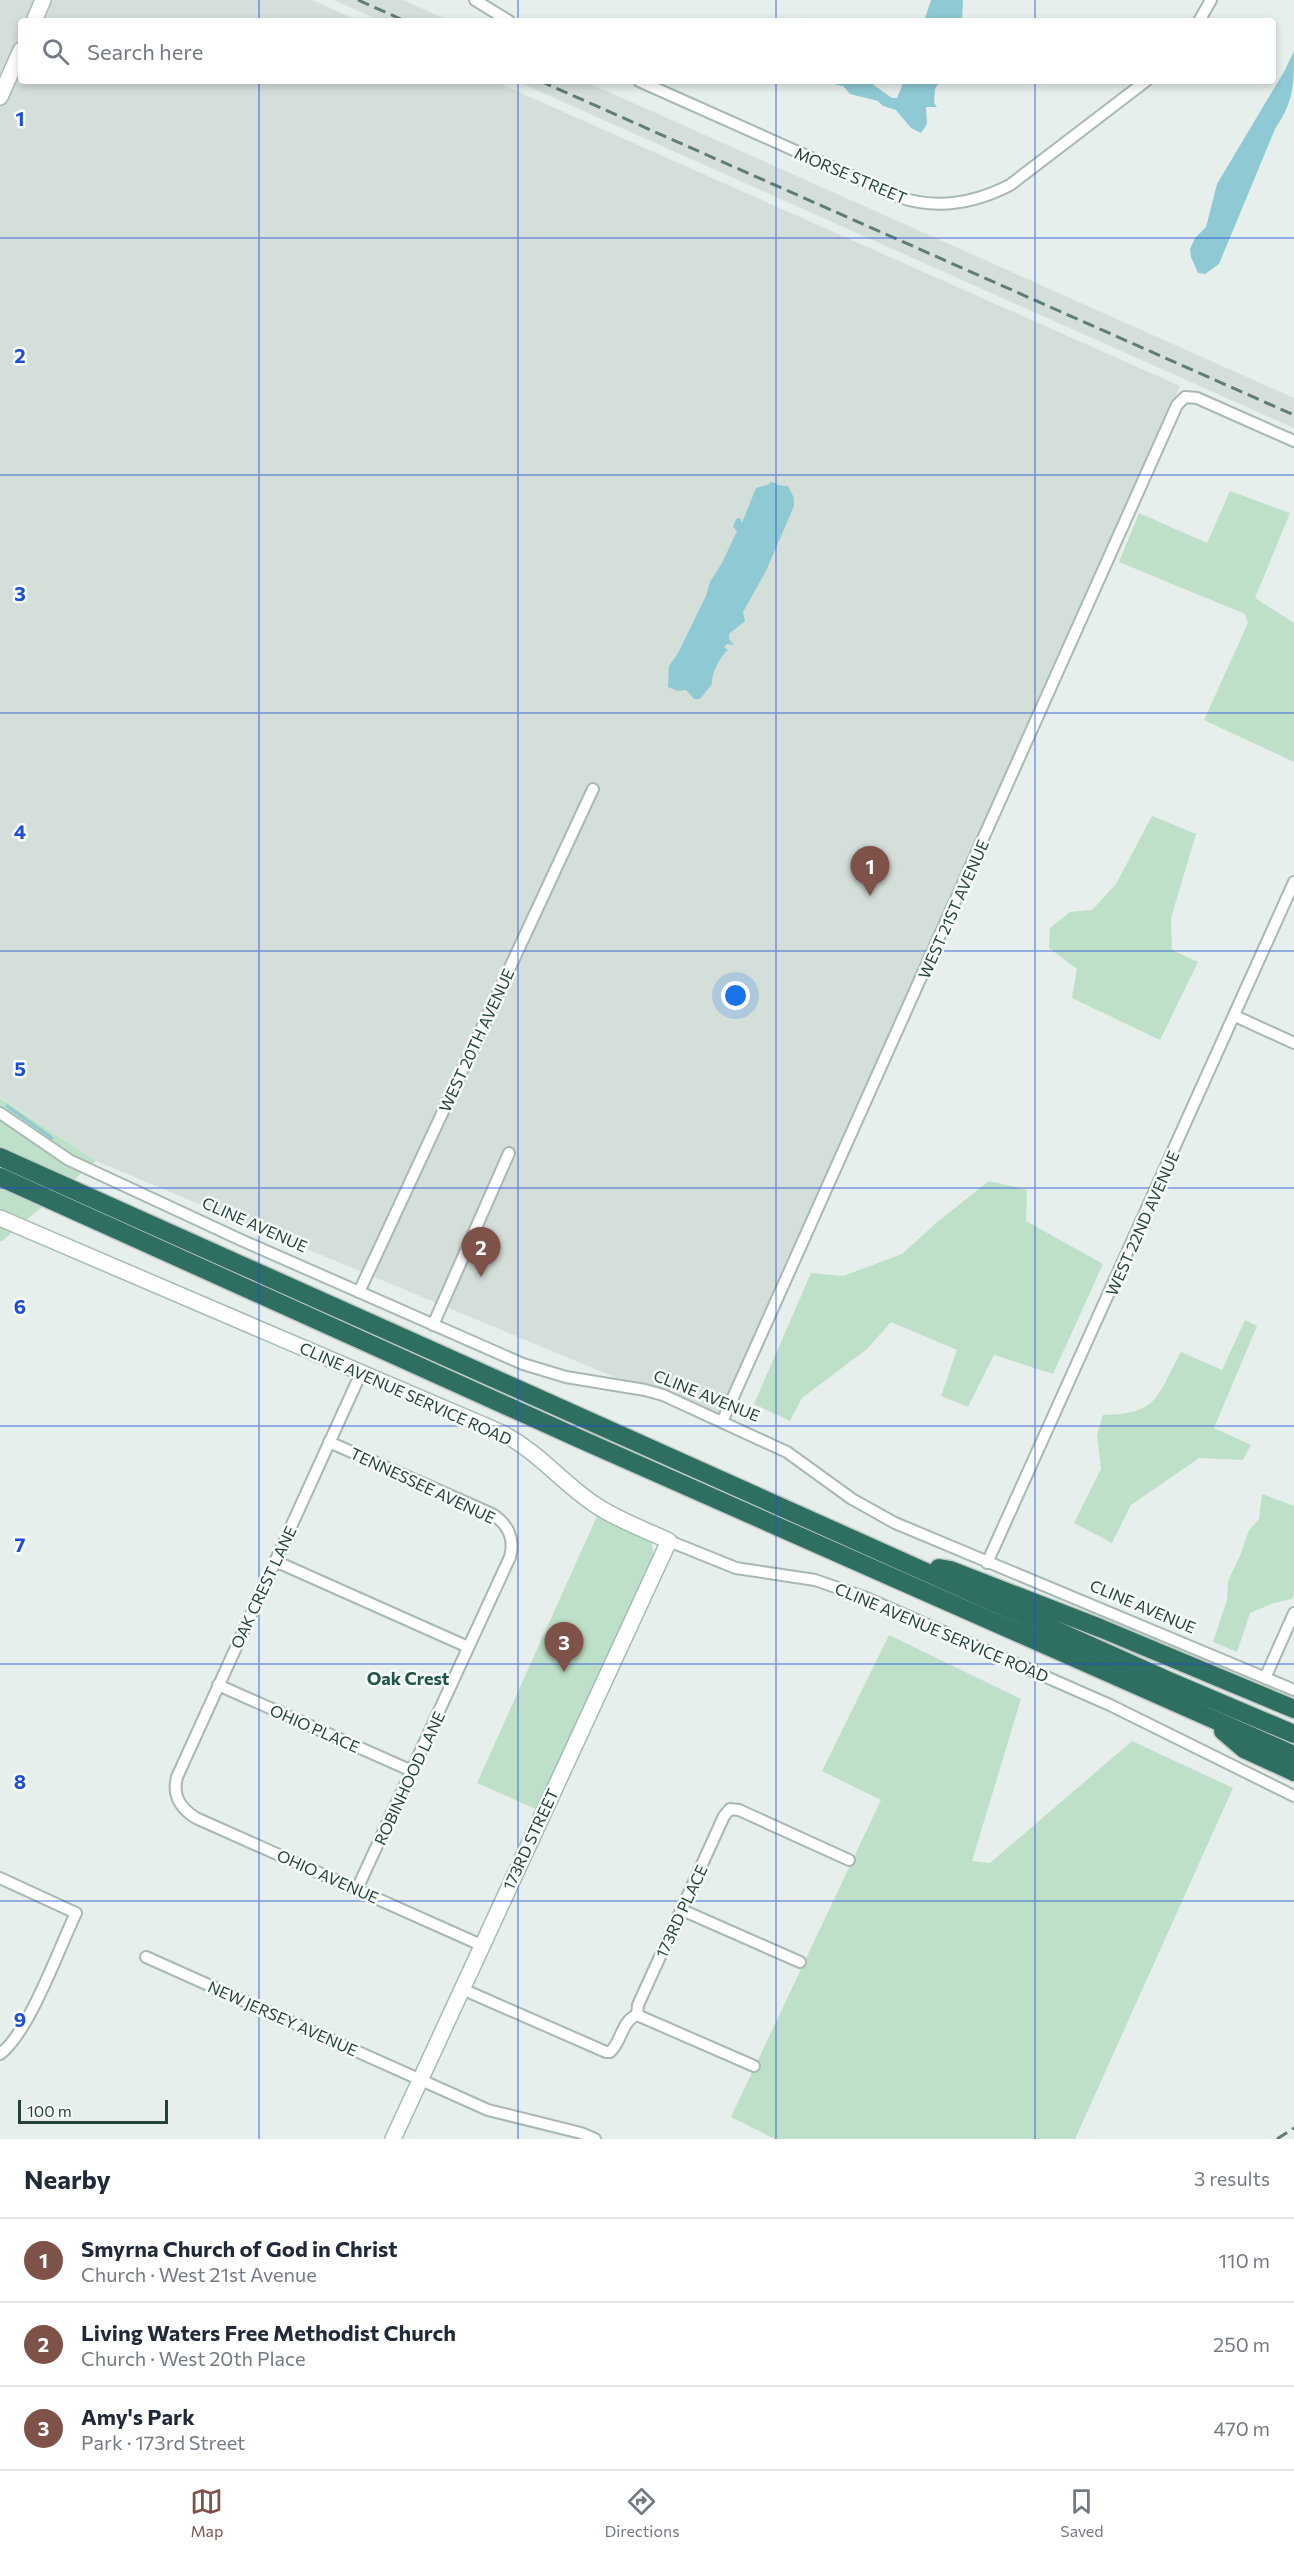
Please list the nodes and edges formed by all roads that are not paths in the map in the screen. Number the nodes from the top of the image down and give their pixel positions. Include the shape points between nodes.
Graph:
1 (44, 0) edge
2 (475, 0) edge
3 (1211, 0) edge
4 (35, 18) edge
5 (504, 18) edge
6 (1201, 18) edge
7 (18, 57) edge
8 (646, 84) edge
9 (1142, 84) edge
10 (0, 97) edge
11 (1294, 441) edge
12 (593, 789) dead end
13 (1294, 882) edge
14 (1235, 1016) junction
15 (1294, 1043) edge
16 (0, 1113) edge
17 (509, 1153) dead end
18 (2, 1163) edge
19 (0, 1184) edge
20 (48, 1198) junction
21 (0, 1218) edge
22 (360, 1292) junction
23 (433, 1325) junction
24 (361, 1373) junction
25 (722, 1422) junction
26 (329, 1442) junction
27 (510, 1534) joint
28 (669, 1541) junction
29 (275, 1561) junction
30 (905, 1563) junction
31 (987, 1563) junction
32 (1294, 1613) edge
33 (468, 1647) junction
34 (1265, 1678) junction
35 (218, 1685) junction
36 (1294, 1690) edge
37 (1294, 1709) edge
38 (1208, 1718) junction
39 (1294, 1734) edge
40 (1294, 1755) edge
41 (412, 1771) junction
42 (1294, 1772) edge
43 (1294, 1796) edge
44 (179, 1803) joint
45 (849, 1860) dead end
46 (0, 1878) edge
47 (357, 1889) junction
48 (682, 1910) junction
49 (481, 1945) junction
50 (146, 1957) dead end
51 (800, 1962) dead end
52 (462, 1989) junction
53 (637, 2015) junction
54 (0, 2054) edge
55 (754, 2066) dead end
56 (421, 2079) junction
57 (393, 2139) edge
58 (595, 2139) edge

1 - 4 street
2 - 5 street
3 - 6 street
7 - 10 street
8 - 9 street, MORSE STREET via 899,197 938,205 965,201 1010,185
11 - 25 street, WEST 21ST AVENUE via 1201,400 1185,397 1177,405
12 - 22 street, WEST 20TH AVENUE
13 - 14 street, WEST 22ND AVENUE
14 - 15 street
14 - 31 street, WEST 22ND AVENUE
16 - 22 street, CLINE AVENUE via 69,1160
17 - 23 street
18 - 20 highway
18 - 30 highway
19 - 20 highway
20 - 38 highway
21 - 24 street, CLINE AVENUE SERVICE ROAD
22 - 23 street, CLINE AVENUE
23 - 25 street, CLINE AVENUE via 546,1371 650,1391
24 - 26 street, OAK CREST LANE
24 - 28 street, CLINE AVENUE SERVICE ROAD via 522,1443 593,1503
25 - 31 street, CLINE AVENUE via 787,1452 885,1519
26 - 27 street, TENNESSEE AVENUE via 492,1514
26 - 29 street, OAK CREST LANE
27 - 33 street, ROBINHOOD LANE via 510,1557
28 - 43 street, CLINE AVENUE SERVICE ROAD via 736,1568 793,1575 864,1597 1110,1705
28 - 49 street, 173RD STREET
29 - 33 street
29 - 35 street, OAK CREST LANE
30 - 37 highway via 950,1570
30 - 39 highway
31 - 34 street, CLINE AVENUE
32 - 34 street
33 - 41 street, ROBINHOOD LANE
34 - 36 street, CLINE AVENUE
35 - 41 street, OHIO PLACE
35 - 44 street, OAK CREST LANE via 174,1786
38 - 40 highway
38 - 42 highway via 1244,1749
41 - 47 street, ROBINHOOD LANE
44 - 47 street, OHIO AVENUE via 196,1818
45 - 48 street, 173RD PLACE via 730,1809
46 - 54 street via 76,1913 26,2022
47 - 49 street, OHIO AVENUE
48 - 51 street
48 - 53 street, 173RD PLACE via 638,2005
49 - 52 street, 173RD STREET
50 - 56 street, NEW JERSEY AVENUE
52 - 53 street, 173RD PLACE via 606,2052 615,2048 629,2019
52 - 56 street, 173RD STREET
53 - 55 street
56 - 57 street, 173RD STREET
56 - 58 street, NEW JERSEY AVENUE via 488,2110

